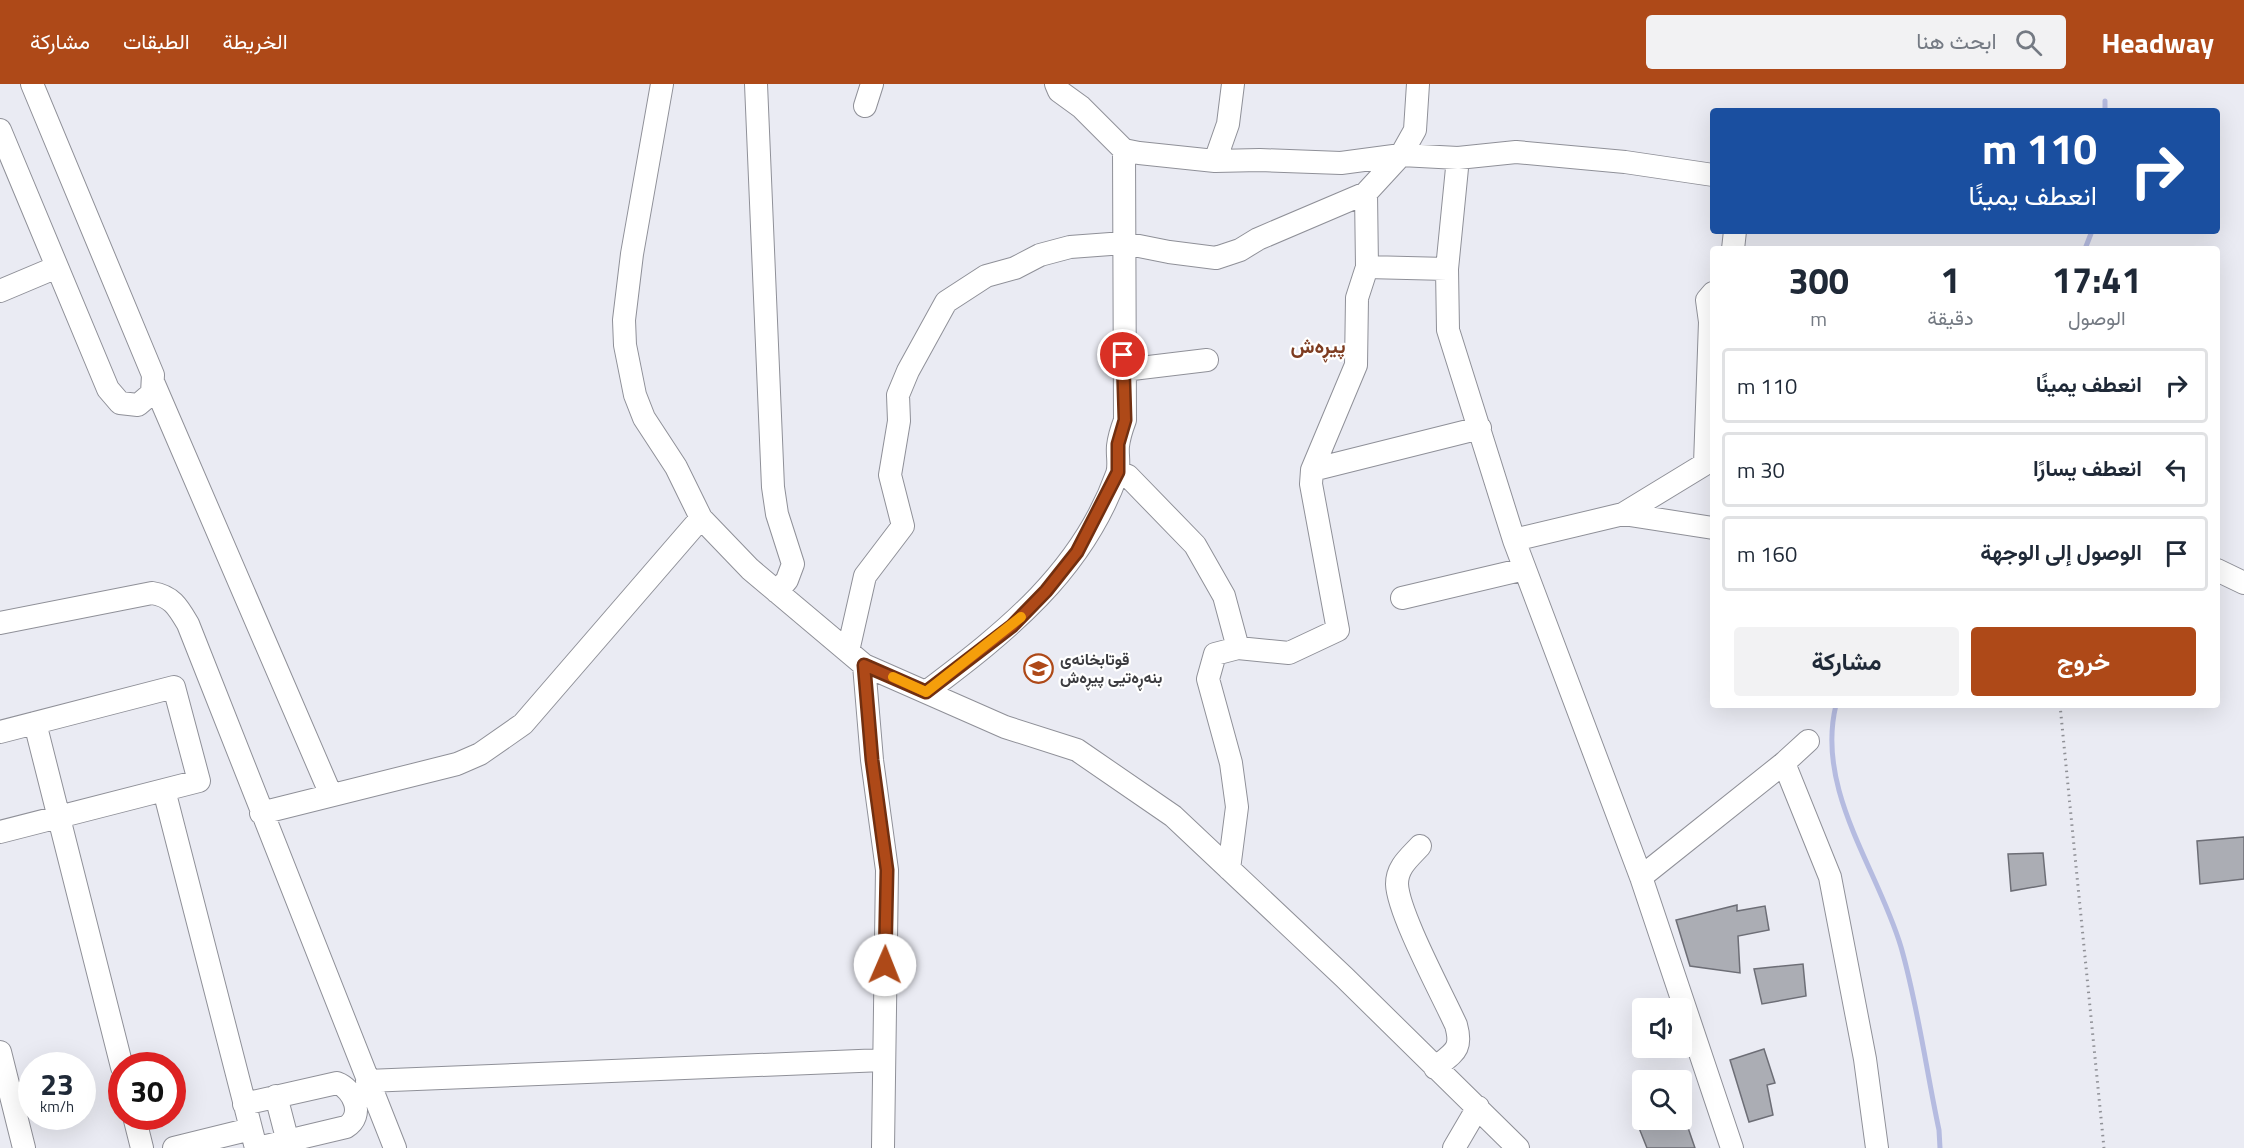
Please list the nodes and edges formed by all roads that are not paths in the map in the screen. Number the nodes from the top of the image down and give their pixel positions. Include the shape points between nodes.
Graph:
1 (663, 84) edge
2 (756, 84) edge
3 (872, 84) edge
4 (1056, 84) edge
5 (1233, 84) edge
6 (1418, 84) edge
7 (37, 87) edge
8 (864, 106) dead end
9 (0, 130) edge
10 (1124, 150) junction
11 (1401, 154) junction
12 (1458, 158) junction
13 (1215, 161) junction
14 (1710, 175) edge
15 (1366, 194) junction
16 (1124, 243) junction
17 (57, 267) junction
18 (1367, 267) junction
19 (1447, 269) junction
20 (0, 291) edge
21 (1710, 296) edge
22 (1710, 322) edge
23 (1710, 322) edge
24 (1208, 360) dead end
25 (1124, 370) junction
26 (154, 384) junction
27 (1480, 428) junction
28 (1312, 470) junction
29 (1118, 472) junction
30 (1623, 514) junction
31 (701, 518) junction
32 (1710, 528) edge
33 (1514, 540) junction
34 (1525, 569) junction
35 (2220, 572) edge
36 (2244, 584) edge
37 (777, 592) junction
38 (1402, 598) dead end
39 (0, 623) edge
40 (1238, 648) junction
41 (856, 658) junction
42 (926, 692) junction
43 (35, 723) junction
44 (0, 732) edge
45 (1808, 741) dead end
46 (1784, 763) junction
47 (164, 790) junction
48 (331, 795) junction
49 (261, 813) junction
50 (58, 817) junction
51 (0, 832) edge
52 (1420, 846) dead end
53 (1228, 869) junction
54 (1641, 877) junction
55 (0, 1052) edge
56 (118, 1052) edge
57 (883, 1060) junction
58 (1436, 1068) junction
59 (367, 1081) junction
60 (276, 1096) junction
61 (244, 1104) junction
62 (1478, 1107) junction
63 (138, 1130) edge
64 (255, 1142) edge
65 (288, 1142) junction
66 (24, 1148) edge
67 (142, 1148) edge
68 (174, 1148) edge
69 (395, 1148) edge
70 (883, 1148) edge
71 (1454, 1148) edge
72 (1518, 1148) edge
73 (1732, 1148) edge
74 (1877, 1148) edge

1 - 31 street via 632,254 625,345 644,418 676,467
2 - 37 street via 773,487 793,564 788,580
3 - 8 street
4 - 10 street
5 - 13 street via 1228,124
6 - 11 street via 1414,130
7 - 26 street
9 - 17 street
10 - 13 street
10 - 16 street
11 - 12 street
11 - 13 street via 1341,163
11 - 15 street
12 - 14 street via 1516,152
12 - 19 street
15 - 16 street via 1216,258
15 - 18 street
16 - 25 street
16 - 41 street via 1040,255 1015,268 986,276 946,302 898,395 899,421 890,475 903,526 865,576
17 - 20 street
17 - 26 street via 112,397 129,406 138,405 152,393
18 - 19 street
18 - 28 street via 1357,298 1356,365
19 - 27 street via 1448,330
21 - 22 street
23 - 30 street via 1705,464
24 - 25 street
25 - 29 street via 1125,420 1118,444
26 - 48 street
27 - 28 street
27 - 33 street
28 - 40 street via 1311,484 1338,630 1289,653
29 - 40 street via 1128,476 1195,545 1224,596
29 - 42 street via 1077,552 1046,591 1012,626
30 - 32 street
30 - 33 street
31 - 37 street
31 - 48 street via 523,724 503,740 456,764
33 - 34 street
34 - 38 street
34 - 54 street
35 - 36 street
37 - 41 street
39 - 49 street via 126,596 152,593 171,598 188,624
40 - 53 street via 1215,654 1208,679 1231,763 1237,807
41 - 42 street
41 - 57 street via 887,870
42 - 53 street via 1005,727 1077,750 1173,816
43 - 44 street
43 - 47 street via 174,687 199,781
43 - 50 street
45 - 46 street
46 - 54 street
46 - 74 street via 1830,877 1865,1059
47 - 50 street
47 - 61 street
48 - 49 street
49 - 59 street
50 - 51 street
50 - 56 street
52 - 58 street via 1402,865 1397,884 1402,906 1460,1040 1456,1051
53 - 58 street
54 - 73 street
55 - 66 street
57 - 59 street
57 - 70 street
58 - 62 street
59 - 69 street
60 - 61 street
60 - 65 street
60 - 65 street via 337,1083 354,1100 356,1114 351,1124
61 - 64 street
62 - 71 street
62 - 72 street
63 - 67 street
64 - 65 street
64 - 68 street

